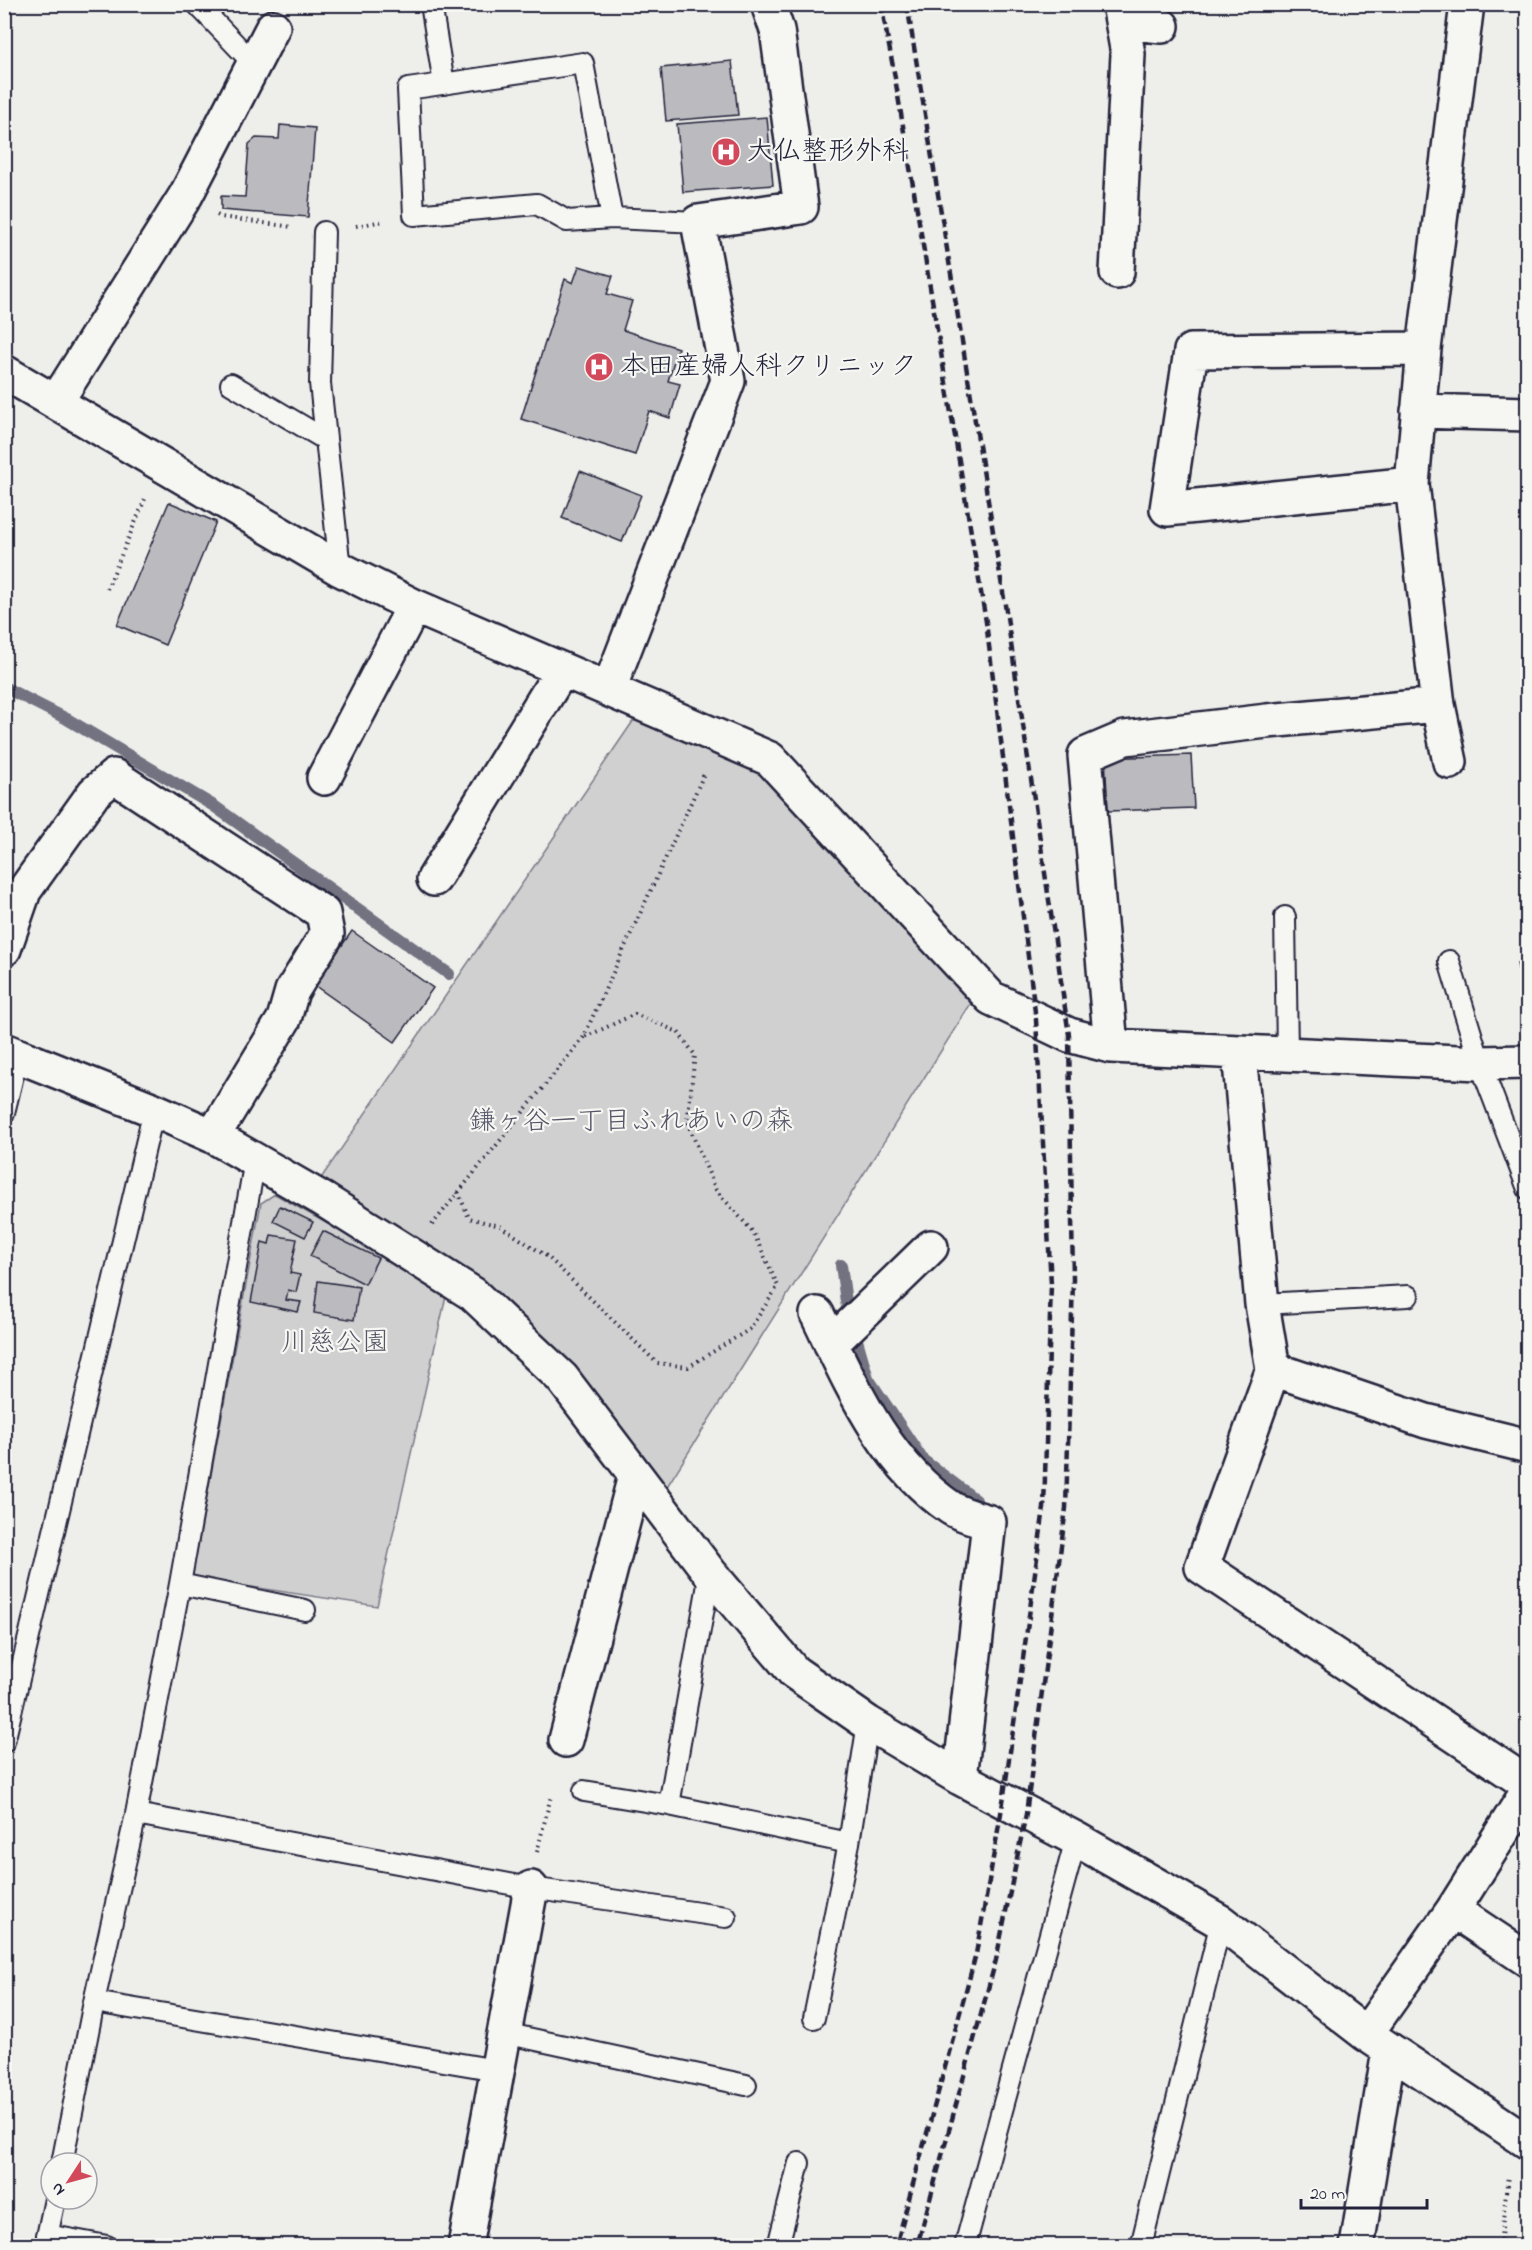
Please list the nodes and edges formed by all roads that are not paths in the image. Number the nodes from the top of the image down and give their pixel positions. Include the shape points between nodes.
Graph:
1 (198, 4) edge
2 (431, 4) edge
3 (768, 4) edge
4 (1467, 4) edge
5 (1121, 13) edge
6 (1162, 26) dead end
7 (273, 27) dead end
8 (253, 63) junction
9 (444, 84) junction
10 (612, 218) junction
11 (698, 222) junction
12 (324, 232) dead end
13 (1117, 272) dead end
14 (1424, 349) junction
15 (4, 372) edge
16 (231, 384) dead end
17 (56, 402) junction
18 (1418, 411) junction
19 (1527, 414) edge
20 (326, 440) junction
21 (1412, 484) junction
22 (340, 569) junction
23 (414, 606) junction
24 (562, 670) junction
25 (609, 689) junction
26 (1438, 705) junction
27 (1450, 762) dead end
28 (324, 778) dead end
29 (434, 879) dead end
30 (1285, 917) dead end
31 (4, 949) edge
32 (1449, 962) dead end
33 (1111, 1046) junction
34 (1239, 1052) junction
35 (11, 1053) edge
36 (1287, 1053) junction
37 (1527, 1062) edge
38 (1480, 1063) junction
39 (154, 1110) junction
40 (4, 1113) edge
41 (213, 1136) junction
42 (255, 1160) junction
43 (1527, 1189) edge
44 (932, 1247) dead end
45 (1408, 1296) dead end
46 (1262, 1304) junction
47 (817, 1314) dead end
48 (831, 1344) junction
49 (1273, 1370) junction
50 (1527, 1446) edge
51 (635, 1476) junction
52 (710, 1573) junction
53 (180, 1584) junction
54 (305, 1610) dead end
55 (868, 1723) junction
56 (566, 1740) road end
57 (4, 1742) edge
58 (960, 1778) junction
59 (1527, 1784) edge
60 (584, 1791) dead end
61 (1527, 1791) edge
62 (669, 1805) junction
63 (136, 1814) junction
64 (1076, 1839) junction
65 (849, 1843) junction
66 (531, 1888) junction
67 (1453, 1910) junction
68 (726, 1917) dead end
69 (1221, 1922) junction
70 (1527, 1960) edge
71 (94, 2002) junction
72 (814, 2018) dead end
73 (504, 2033) junction
74 (1377, 2042) junction
75 (497, 2070) junction
76 (746, 2085) dead end
77 (1520, 2137) edge
78 (64, 2151) edge
79 (799, 2163) dead end
80 (52, 2211) edge
81 (46, 2240) edge
82 (106, 2246) edge
83 (465, 2246) edge
84 (778, 2246) edge
85 (965, 2246) edge
86 (1141, 2246) edge
87 (1357, 2246) edge

1 - 8 lane
2 - 9 lane
3 - 11 street via 777,30 801,207
4 - 14 street
5 - 6 street
5 - 13 street via 1128,54
7 - 8 street
8 - 17 street via 186,195
9 - 10 lane via 583,63
9 - 10 lane via 408,89 414,215 537,204 567,221
10 - 11 lane
11 - 25 street via 728,381
12 - 20 lane via 320,383
14 - 18 street
14 - 21 street via 1191,351 1167,509
15 - 17 street
16 - 20 lane
17 - 22 street
18 - 19 street
18 - 21 street
20 - 22 lane
21 - 26 street
22 - 23 street
23 - 24 street
23 - 28 street
24 - 25 street
24 - 29 street
25 - 33 street via 770,759 991,998 1069,1035
26 - 27 street
26 - 33 street via 1125,738 1085,755
30 - 36 lane
31 - 41 street via 24,891 94,793 114,776 323,912 327,934 292,991 284,1019
32 - 38 lane
33 - 34 street
34 - 36 street
34 - 46 street
35 - 39 street
35 - 40 lane
36 - 38 street
37 - 38 street
38 - 43 lane
39 - 41 street
39 - 57 lane
41 - 42 street
42 - 51 street via 473,1294 562,1378
42 - 53 lane
44 - 48 street
45 - 46 lane
46 - 49 street
47 - 48 street
48 - 58 street via 892,1452 952,1509 989,1522
49 - 50 street via 1426,1421
49 - 59 street via 1202,1567
51 - 52 street
51 - 56 street
52 - 55 street via 794,1672
52 - 62 lane
53 - 54 lane
53 - 63 lane
55 - 58 street
55 - 65 lane
58 - 64 street
60 - 62 lane
61 - 67 street
62 - 65 lane
63 - 66 lane
63 - 71 lane
64 - 69 street
64 - 85 lane
65 - 72 lane
66 - 68 lane
66 - 73 street
67 - 70 street
67 - 74 street
69 - 74 street
69 - 86 lane
71 - 75 lane
71 - 78 lane
73 - 75 street
73 - 76 lane
74 - 77 street
74 - 87 street
75 - 83 street
79 - 84 lane
80 - 81 lane
81 - 82 lane

